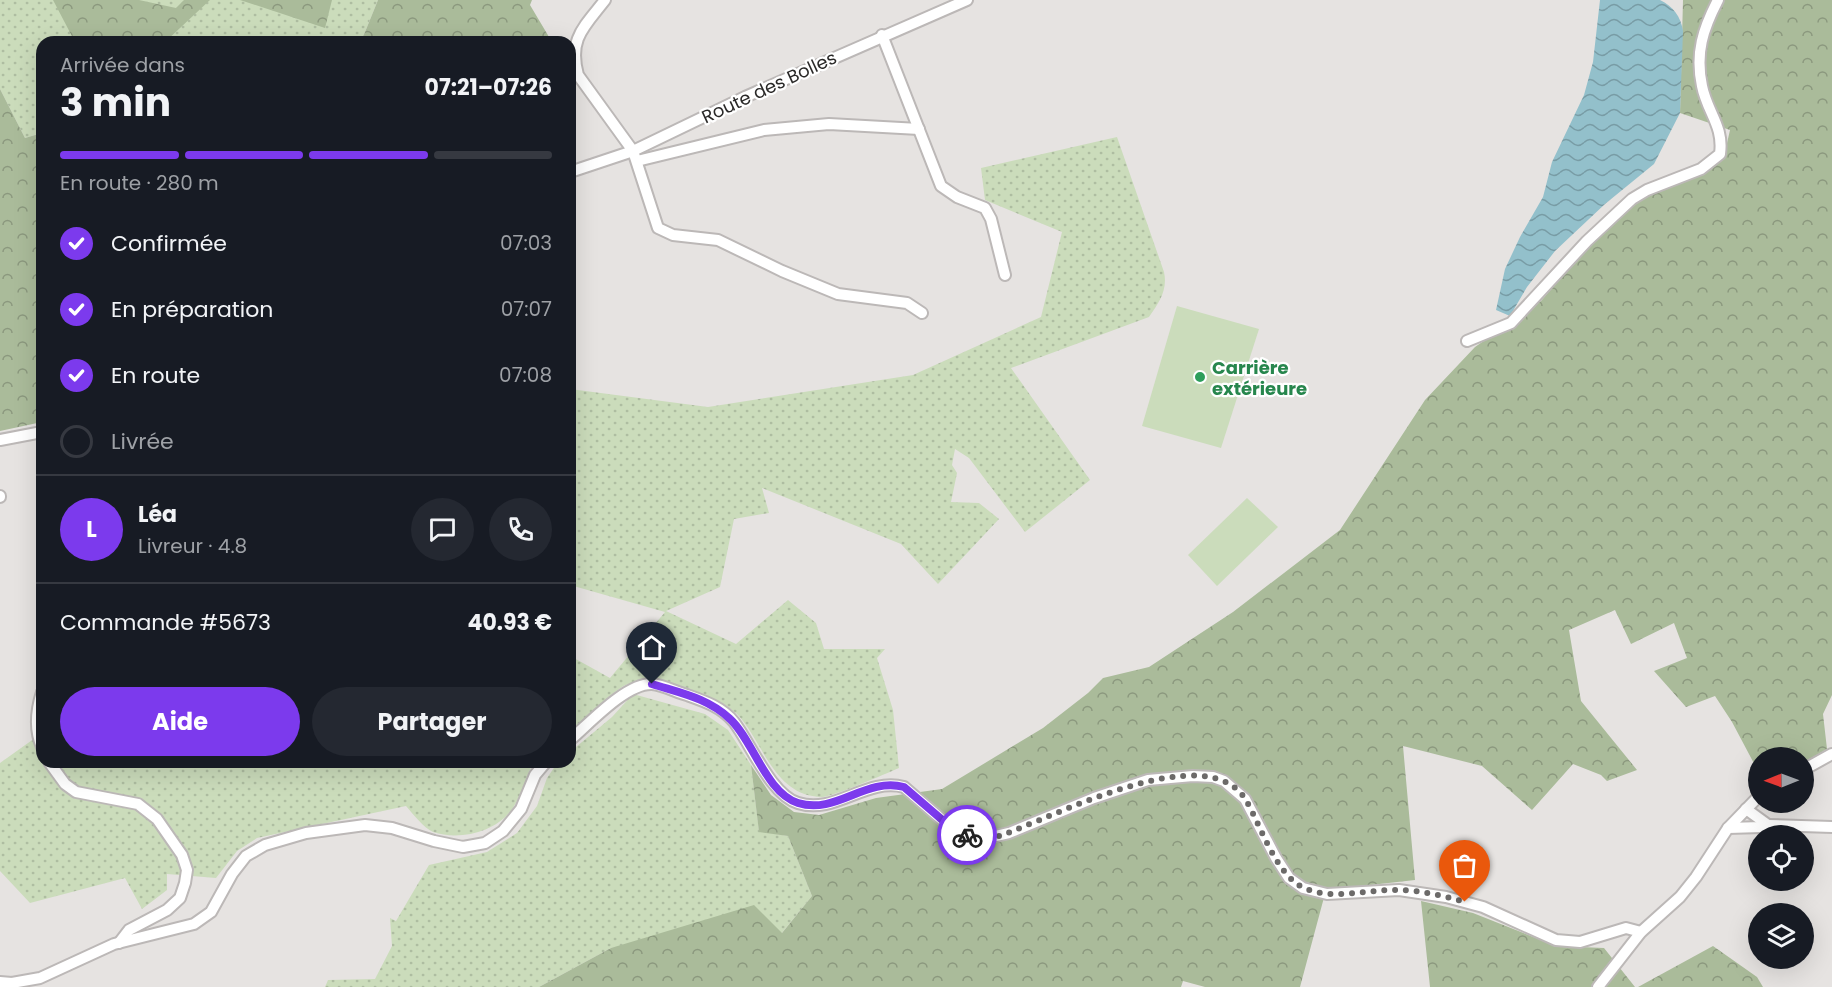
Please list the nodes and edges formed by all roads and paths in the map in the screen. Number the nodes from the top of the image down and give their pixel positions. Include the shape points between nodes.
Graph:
1 (605, 0) edge
2 (967, 0) edge
3 (1718, 0) edge
4 (882, 36) junction
5 (576, 43) edge
6 (576, 68) edge
7 (919, 129) junction
8 (635, 156) junction
9 (576, 171) edge
10 (1005, 275) dead end
11 (922, 313) dead end
12 (1467, 341) dead end
13 (36, 433) edge
14 (0, 440) edge
15 (576, 736) edge
16 (1832, 754) edge
17 (1814, 764) edge
18 (53, 768) edge
19 (541, 768) edge
20 (1746, 809) joint
21 (1768, 825) edge
22 (1748, 826) edge
23 (1814, 826) edge
24 (1832, 827) edge
25 (1728, 828) junction
26 (1641, 932) junction
27 (118, 943) junction
28 (0, 982) edge
29 (1598, 987) edge

1 - 5 street
2 - 4 street, Route des Bolles
3 - 12 street via 1700,42 1702,87 1720,132 1720,154 1701,169 1632,199 1511,323
4 - 7 street
4 - 8 street, Route des Bolles via 745,97
6 - 8 street
7 - 8 street via 830,124 764,130
7 - 10 street via 941,186 985,208
8 - 9 street, Route des Bolles
8 - 11 street via 658,228 673,235 718,240 838,294 907,303
13 - 14 street
15 - 26 street via 632,688 652,684 711,703 733,721 775,787 796,803 819,807 879,785 897,785 954,830 987,838 1148,780 1213,777 1245,799 1289,878 1303,888 1327,894 1399,890 1446,897 1483,907 1556,940 1580,942 1626,928
16 - 17 street
18 - 27 street via 76,792 138,804 157,819 182,855 187,870 180,898 167,910 129,930
19 - 27 street via 503,831 485,843 463,847 393,828 365,825 306,833 265,845 246,856 210,912 194,924
20 - 21 street
20 - 25 street
22 - 25 street
23 - 24 street
25 - 26 street via 1685,890
26 - 29 street
27 - 28 street via 40,978

